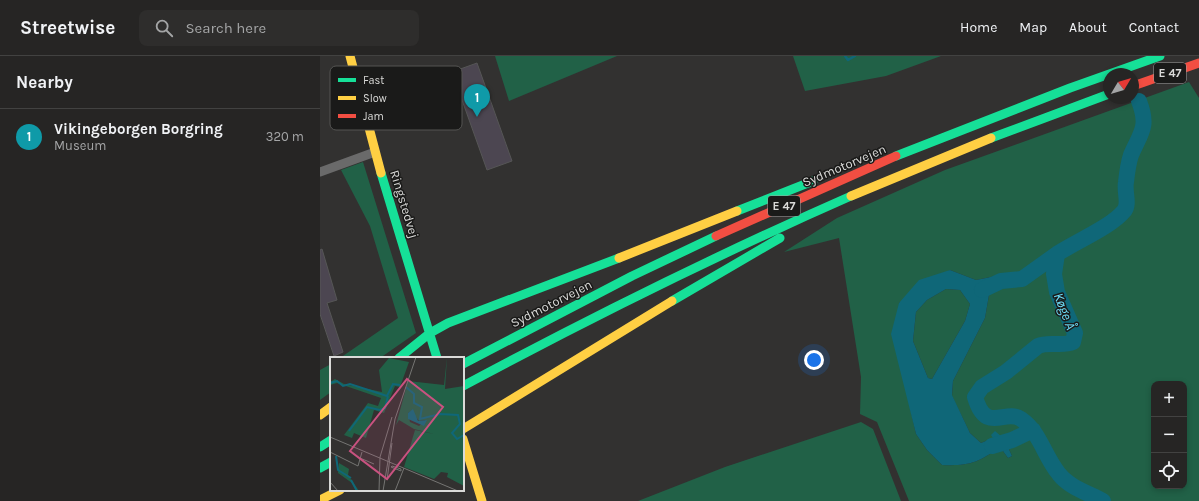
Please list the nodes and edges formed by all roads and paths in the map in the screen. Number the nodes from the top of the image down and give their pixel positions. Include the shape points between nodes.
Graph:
1 (350, 56) edge
2 (1160, 56) edge
3 (1199, 63) edge
4 (353, 66) edge
5 (1139, 84) edge
6 (1103, 96) edge
7 (982, 121) junction
8 (369, 130) edge
9 (978, 143) junction
10 (375, 152) junction
11 (854, 164) dead end
12 (320, 172) edge
13 (818, 178) dead end
14 (430, 333) junction
15 (400, 357) edge
16 (438, 357) edge
17 (464, 363) edge
18 (464, 385) edge
19 (330, 408) edge
20 (320, 415) edge
21 (464, 428) edge
22 (330, 441) edge
23 (464, 442) edge
24 (320, 446) edge
25 (330, 463) edge
26 (320, 468) edge
27 (338, 491) edge
28 (320, 500) edge
29 (482, 501) edge

1 - 4 main road, Ringstedvej
2 - 7 main road, Sydmotorvejen / E 47
3 - 5 main road, E 47
6 - 9 main road, E 47
7 - 11 main road via 925,136
7 - 17 main road, Sydmotorvejen / E 47 via 819,190 689,249
8 - 10 main road, Ringstedvej
9 - 18 main road, E 47 via 826,206 706,261
9 - 21 main road via 955,161 836,210 790,233 711,277
10 - 12 street
10 - 14 main road, Ringstedvej
13 - 14 main road via 448,323
14 - 15 main road
14 - 16 main road, Ringstedvej
19 - 20 main road
22 - 24 main road
23 - 29 main road
25 - 26 main road
27 - 28 main road

